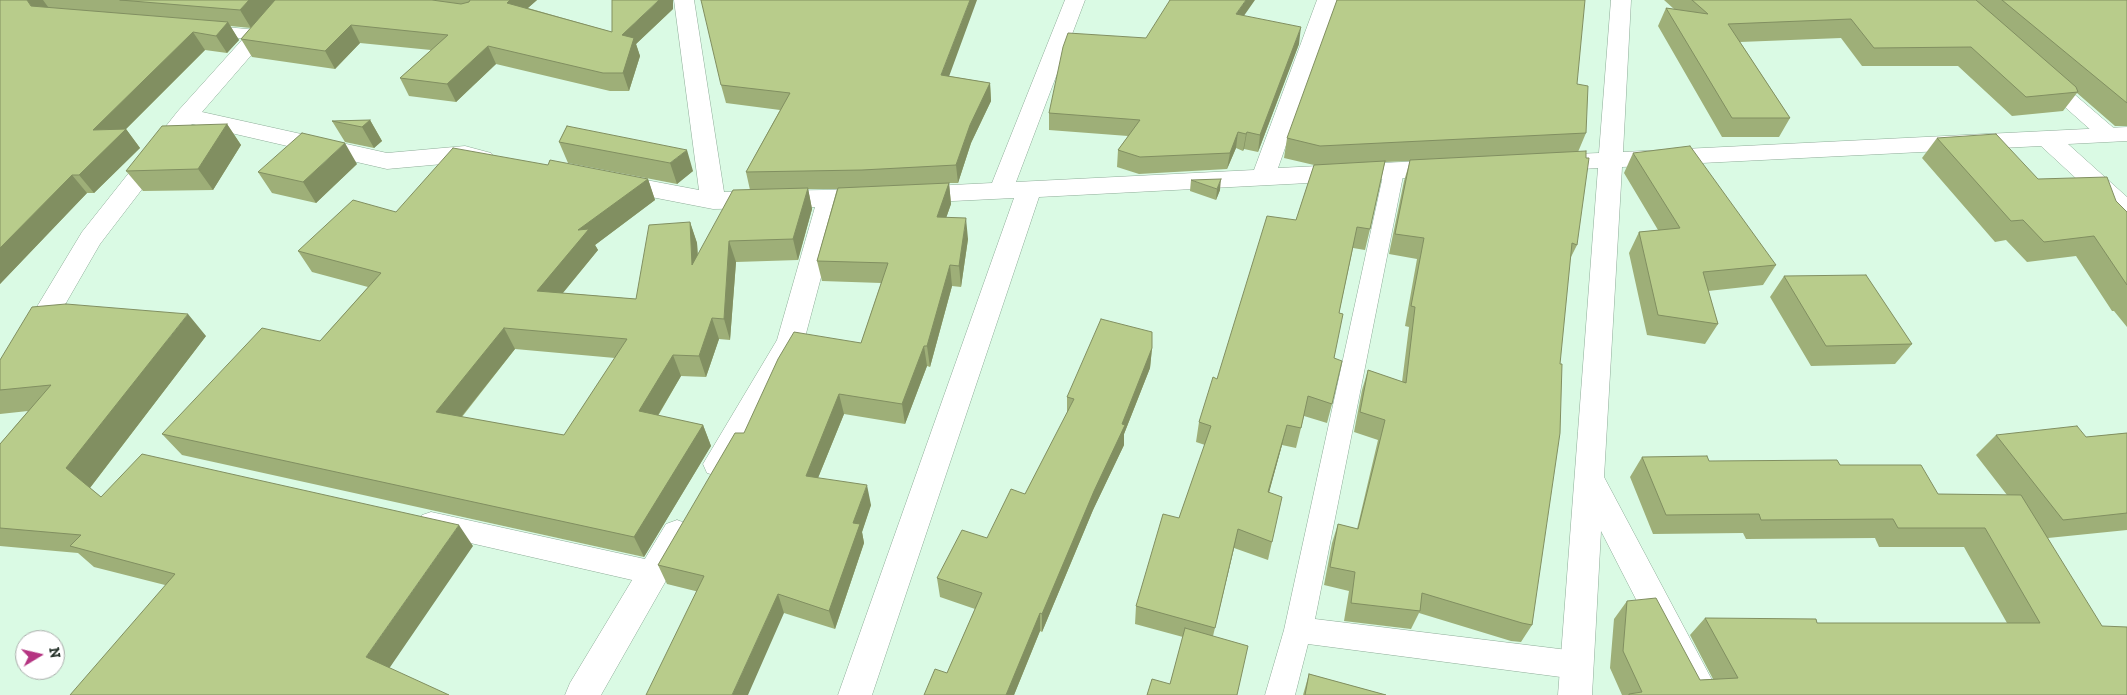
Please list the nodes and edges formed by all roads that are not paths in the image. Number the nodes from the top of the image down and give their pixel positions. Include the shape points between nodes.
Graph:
1 (289, 0) edge
2 (684, 0) edge
3 (1075, 0) edge
4 (1327, 0) edge
5 (1621, 0) edge
6 (182, 29) edge
7 (258, 35) junction
8 (2034, 70) edge
9 (186, 116) junction
10 (2118, 135) edge
11 (2047, 138) junction
12 (1611, 160) junction
13 (503, 161) edge
14 (1532, 164) edge
15 (1463, 167) edge
16 (1394, 171) junction
17 (1263, 177) junction
18 (589, 178) edge
19 (1015, 190) junction
20 (830, 198) junction
21 (713, 201) junction
22 (2127, 211) edge
23 (0, 392) edge
24 (1589, 476) junction
25 (704, 487) edge
26 (689, 513) edge
27 (412, 518) edge
28 (654, 573) junction
29 (1298, 630) junction
30 (1575, 680) edge
31 (582, 695) edge
32 (855, 695) edge
33 (1280, 695) edge
34 (1703, 695) edge

1 - 7 street
2 - 21 street
3 - 19 street
4 - 17 street
5 - 12 street
6 - 7 lane
7 - 9 street
8 - 10 lane
9 - 13 street via 387,161 465,154
9 - 23 street via 91,238
10 - 11 street
11 - 12 street
11 - 22 street
12 - 14 street
12 - 24 street
15 - 16 street
16 - 17 street
16 - 29 lane
17 - 19 street
18 - 21 street
19 - 20 street
19 - 32 street
20 - 21 street
20 - 25 street via 790,341
24 - 30 street
24 - 34 street
26 - 28 street
27 - 28 lane
28 - 31 street
29 - 30 lane
29 - 33 lane

